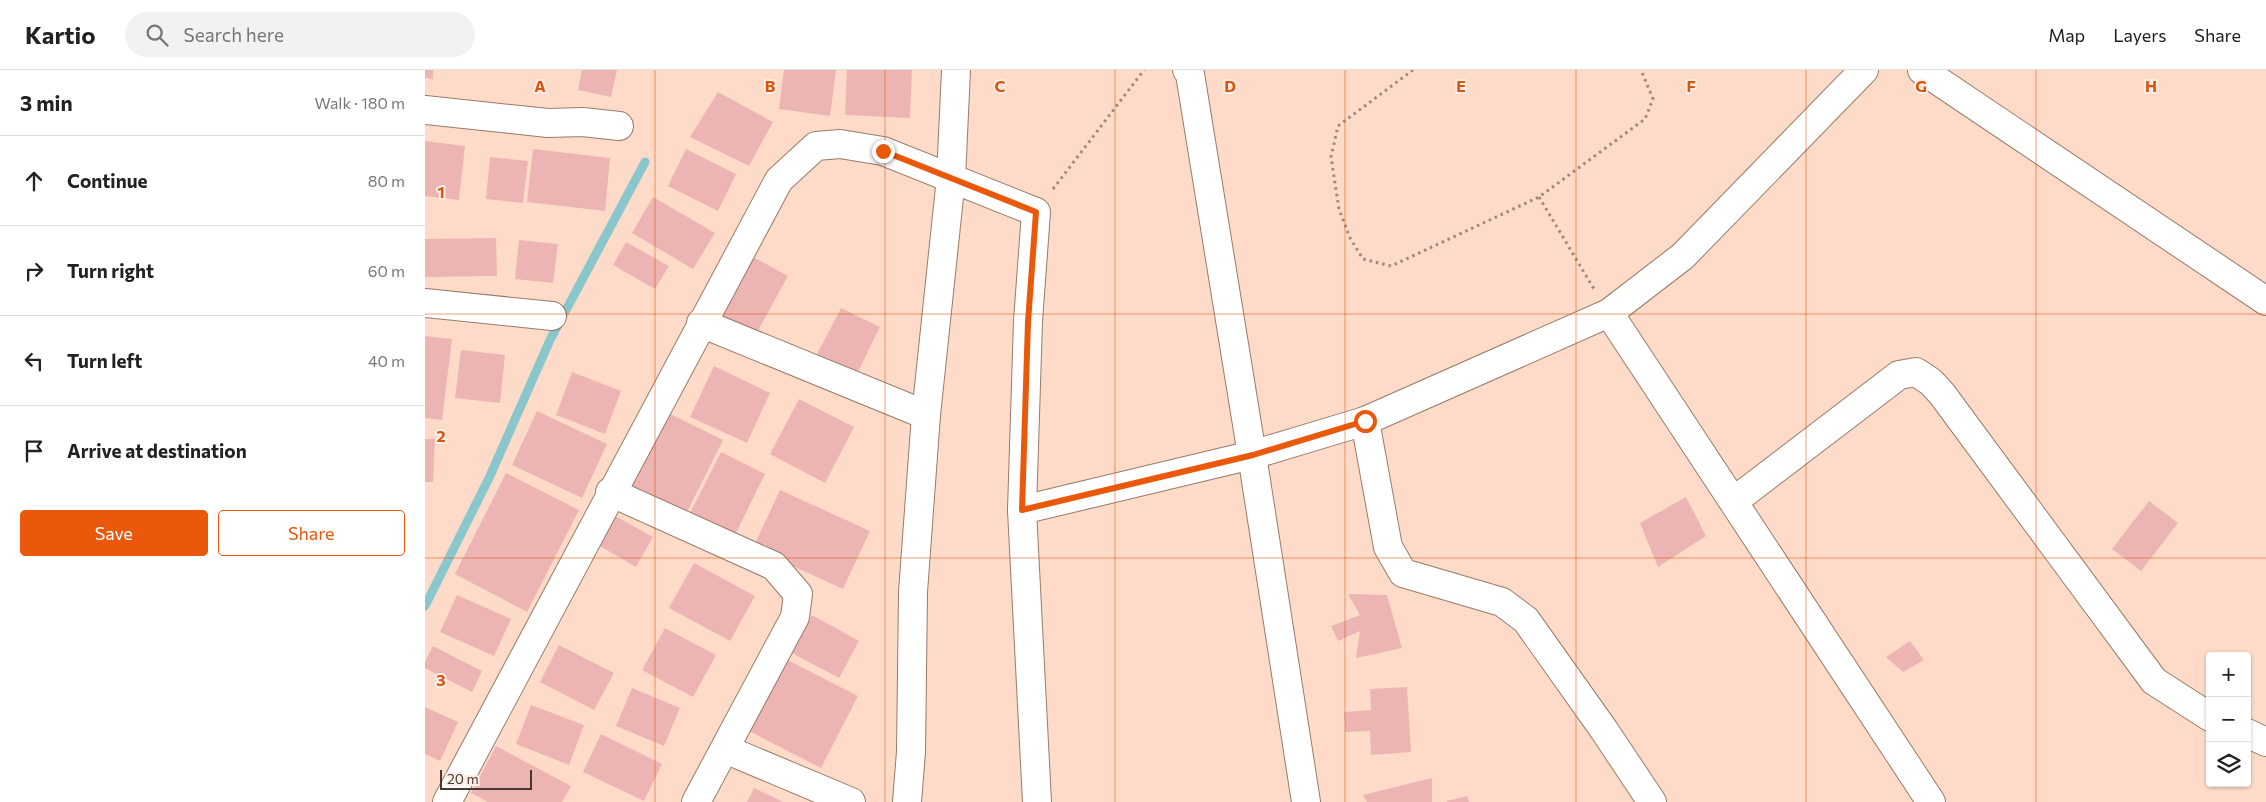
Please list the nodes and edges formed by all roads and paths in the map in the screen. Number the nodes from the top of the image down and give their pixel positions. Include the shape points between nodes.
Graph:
1 (956, 70) edge
2 (1144, 70) edge
3 (1413, 70) edge
4 (1641, 70) edge
5 (1864, 70) edge
6 (1922, 70) edge
7 (1191, 71) edge
8 (425, 110) edge
9 (619, 126) dead end
10 (951, 178) junction
11 (1539, 197) junction
12 (1036, 212) junction
13 (2266, 301) edge
14 (425, 303) edge
15 (1609, 314) junction
16 (551, 316) dead end
17 (701, 323) junction
18 (926, 415) junction
19 (1365, 421) junction
20 (1253, 455) junction
21 (611, 492) junction
22 (1734, 501) junction
23 (1022, 510) junction
24 (2206, 714) edge
25 (2251, 735) edge
26 (2266, 742) edge
27 (725, 749) junction
28 (447, 802) edge
29 (697, 802) edge
30 (851, 802) edge
31 (907, 802) edge
32 (1037, 802) edge
33 (1306, 802) edge
34 (1652, 802) edge
35 (1931, 802) edge

1 - 10 street
2 - 12 path
3 - 11 path via 1338,126 1331,157 1339,209 1349,238 1363,259 1391,266
4 - 11 path via 1653,99 1645,119
5 - 15 street via 1683,256
6 - 13 street
7 - 20 street
8 - 9 street
10 - 12 street
10 - 17 street via 883,151 840,144 816,146 779,180
10 - 18 street
11 - 15 path
12 - 23 street via 1028,322
14 - 16 street
15 - 19 street
15 - 22 street
17 - 18 street
17 - 21 street
18 - 31 street via 913,592 911,752
19 - 20 street
19 - 34 street via 1388,547 1403,573 1502,602 1526,620
20 - 23 street
20 - 33 street
21 - 27 street via 774,566 798,594 795,617
21 - 28 street
22 - 24 street via 1899,375 1916,372 1942,394 2154,681
22 - 35 street
23 - 32 street
25 - 26 street
27 - 29 street
27 - 30 street

